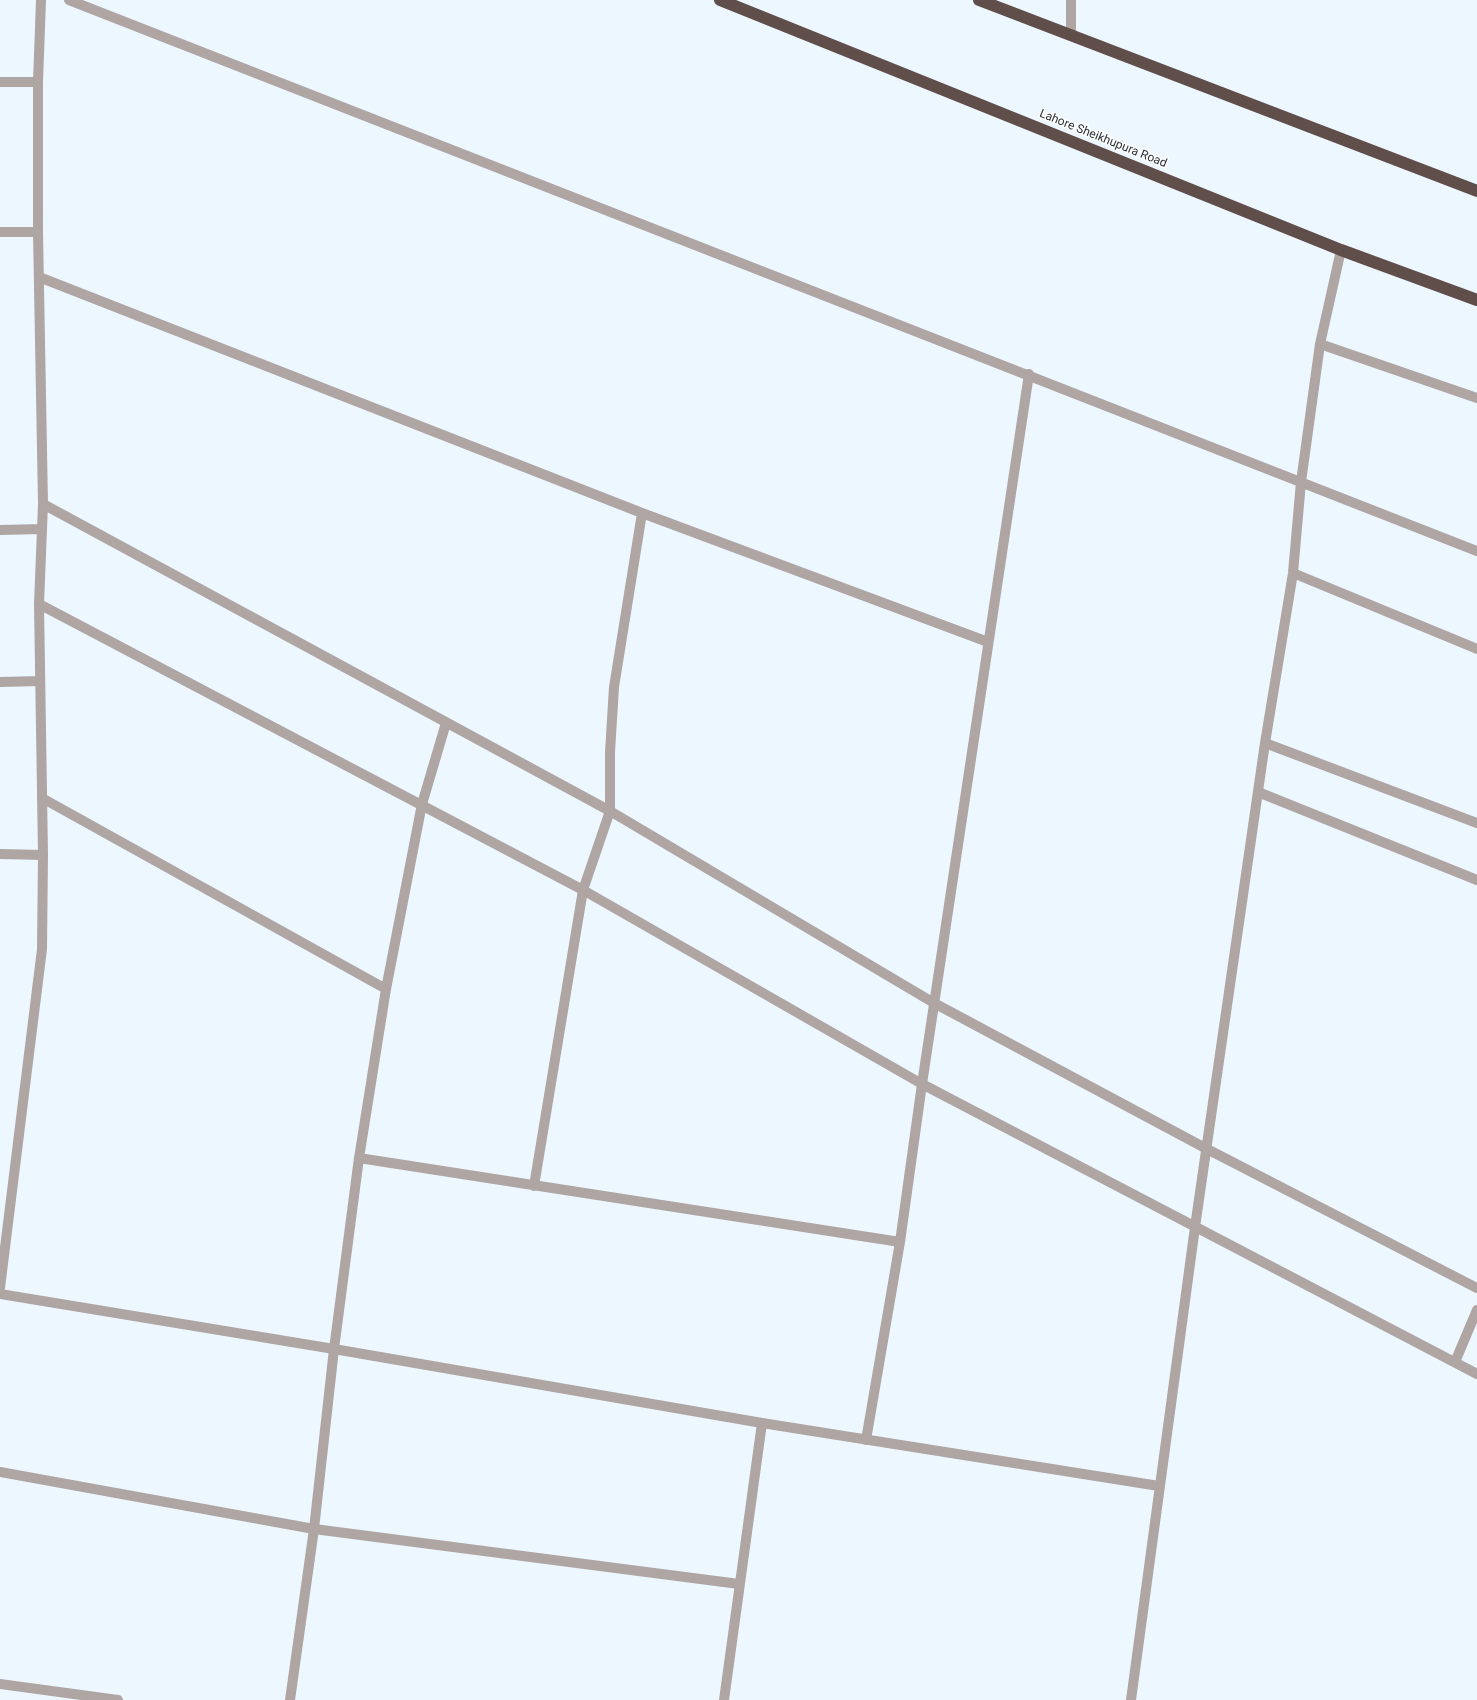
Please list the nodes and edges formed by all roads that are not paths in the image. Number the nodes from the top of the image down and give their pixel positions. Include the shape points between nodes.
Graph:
1 (41, 0) edge
2 (69, 0) edge
3 (720, 0) edge
4 (979, 0) edge
5 (1070, 0) edge
6 (1071, 35) junction
7 (0, 82) edge
8 (38, 82) junction
9 (1477, 191) edge
10 (0, 232) edge
11 (38, 232) junction
12 (1341, 250) junction
13 (39, 276) junction
14 (1477, 300) edge
15 (1320, 344) junction
16 (1029, 374) junction
17 (1477, 398) edge
18 (1301, 482) junction
19 (43, 504) junction
20 (642, 513) junction
21 (42, 529) junction
22 (0, 530) edge
23 (1477, 551) edge
24 (1293, 573) junction
25 (39, 604) junction
26 (988, 642) junction
27 (1477, 649) edge
28 (40, 681) junction
29 (0, 682) edge
30 (446, 722) junction
31 (1265, 743) junction
32 (1258, 792) junction
33 (42, 798) junction
34 (422, 804) junction
35 (610, 811) junction
36 (1477, 823) edge
37 (0, 854) edge
38 (43, 855) junction
39 (1477, 880) edge
40 (584, 890) junction
41 (386, 989) junction
42 (934, 1004) junction
43 (922, 1084) junction
44 (1207, 1149) junction
45 (359, 1158) junction
46 (534, 1186) junction
47 (1195, 1227) junction
48 (900, 1242) junction
49 (0, 1288) edge
50 (1477, 1288) edge
51 (0, 1294) edge
52 (1477, 1310) edge
53 (334, 1349) junction
54 (1455, 1362) junction
55 (1477, 1374) edge
56 (762, 1423) junction
57 (866, 1440) junction
58 (0, 1472) edge
59 (1159, 1486) junction
60 (314, 1529) junction
61 (739, 1584) junction
62 (0, 1684) edge
63 (118, 1700) edge
64 (290, 1700) edge
65 (724, 1700) edge
66 (1131, 1700) edge

1 - 8 street
2 - 16 street
3 - 12 highway, Lahore Sheikhupura Road
4 - 6 highway
5 - 6 street
6 - 9 highway
7 - 8 street
8 - 11 street
10 - 11 street
11 - 13 street
12 - 14 highway, Lahore Sheikhupura Road
12 - 15 street
13 - 19 street
13 - 20 street
15 - 17 street
15 - 18 street
16 - 18 street
16 - 26 street
18 - 23 street
18 - 24 street
19 - 21 street
19 - 30 street
20 - 26 street
20 - 35 street via 614,688
21 - 22 street
21 - 25 street
24 - 27 street
24 - 31 street
25 - 28 street
25 - 34 street
26 - 42 street
28 - 29 street
28 - 33 street
30 - 34 street
30 - 35 street
31 - 32 street
31 - 36 street
32 - 39 street
32 - 44 street
33 - 38 street
33 - 41 street
34 - 40 street
34 - 41 street
35 - 40 street
35 - 42 street
37 - 38 street
38 - 49 street via 42,949
40 - 43 street
40 - 46 street
41 - 45 street
42 - 43 street
42 - 44 street
43 - 47 street
43 - 48 street
44 - 47 street
44 - 50 street
45 - 46 street
45 - 53 street
46 - 48 street
47 - 54 street
47 - 59 street
48 - 57 street
51 - 53 street
52 - 54 street
53 - 56 street
53 - 60 street
54 - 55 street
56 - 57 street
56 - 61 street
57 - 59 street
58 - 60 street
59 - 66 street
60 - 61 street
60 - 64 street
61 - 65 street
62 - 63 street

